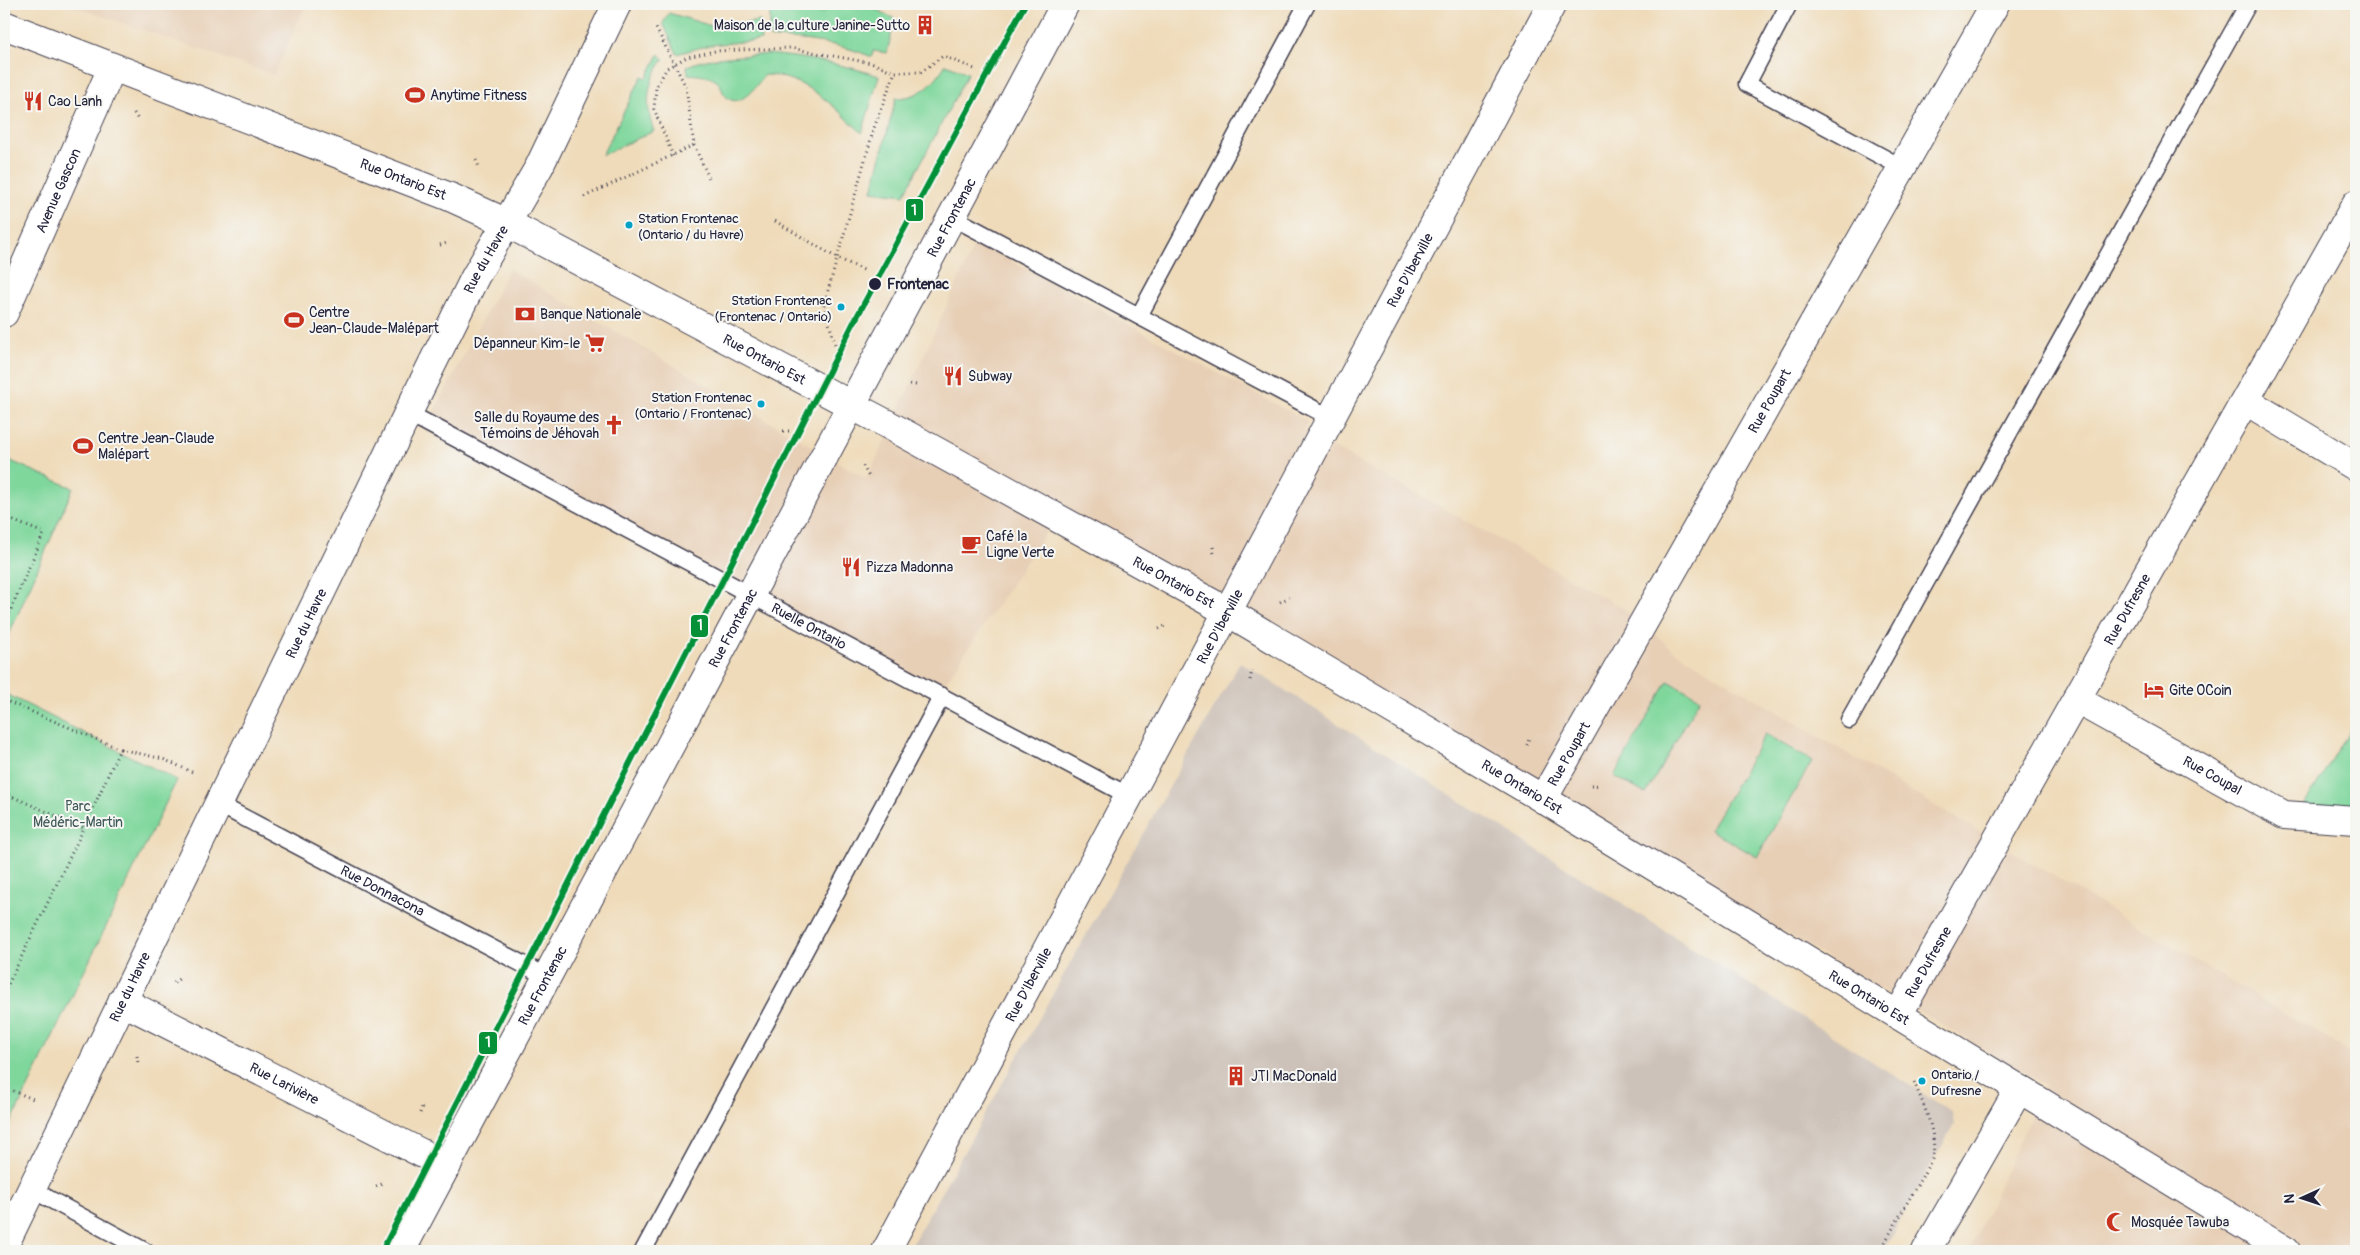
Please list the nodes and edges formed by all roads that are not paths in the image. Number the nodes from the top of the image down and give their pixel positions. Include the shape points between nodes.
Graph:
1 (617, 4) edge
2 (1065, 4) edge
3 (1307, 4) edge
4 (1552, 4) edge
5 (1789, 4) edge
6 (1995, 4) edge
7 (2248, 4) edge
8 (4, 25) edge
9 (112, 68) junction
10 (1903, 168) junction
11 (2356, 204) edge
12 (952, 217) junction
13 (507, 222) junction
14 (4, 313) edge
15 (1139, 316) junction
16 (2246, 401) junction
17 (852, 405) junction
18 (408, 413) junction
19 (1331, 418) junction
20 (2356, 467) edge
21 (750, 596) junction
22 (1228, 612) junction
23 (942, 696) junction
24 (2077, 700) junction
25 (1849, 720) dead end
26 (1129, 796) junction
27 (1543, 799) junction
28 (218, 804) junction
29 (2356, 820) edge
30 (547, 977) junction
31 (122, 1001) junction
32 (1898, 1015) junction
33 (2019, 1089) junction
34 (446, 1166) junction
35 (31, 1189) junction
36 (4, 1246) edge
37 (145, 1251) edge
38 (401, 1251) edge
39 (643, 1251) edge
40 (886, 1251) edge
41 (1926, 1251) edge
42 (2286, 1251) edge

1 - 13 main road, Rue du Havre via 539,167
2 - 12 main road, Rue Frontenac
3 - 15 lane
4 - 19 main road, Rue D'Iberville
5 - 10 lane via 1747,84
6 - 10 main road, Rue Poupart
7 - 25 lane
8 - 9 main road, Rue Ontario Est
9 - 13 main road, Rue Ontario Est
9 - 14 main road, Avenue Gascon
10 - 27 main road, Rue Poupart
11 - 16 main road, Rue Dufresne
12 - 15 lane
12 - 17 main road, Rue Frontenac
13 - 17 main road, Rue Ontario Est
13 - 18 main road, Rue du Havre via 475,277
15 - 19 lane
16 - 20 main road
16 - 24 main road, Rue Dufresne
17 - 21 main road, Rue Frontenac
17 - 22 main road, Rue Ontario Est
18 - 21 lane, Ruelle Ontario
18 - 28 main road, Rue du Havre
19 - 22 main road, Rue D'Iberville
21 - 23 lane, Ruelle Ontario
21 - 30 main road, Rue Frontenac
22 - 26 main road, Rue D'Iberville
22 - 27 main road, Rue Ontario Est
23 - 26 lane, Ruelle Ontario
23 - 39 lane
24 - 29 main road, Rue Coupal via 2284,815
24 - 32 main road, Rue Dufresne
26 - 40 main road, Rue D'Iberville
27 - 32 main road, Rue Ontario Est
28 - 30 lane, Rue Donnacona
28 - 31 main road, Rue du Havre
30 - 34 main road, Rue Frontenac
31 - 34 main road, Rue Larivière
31 - 35 main road, Rue du Havre
32 - 33 main road, Rue Ontario Est
33 - 41 main road
33 - 42 main road, Rue Ontario Est
34 - 38 main road, Rue Frontenac
35 - 36 main road, Rue du Havre
35 - 37 lane

